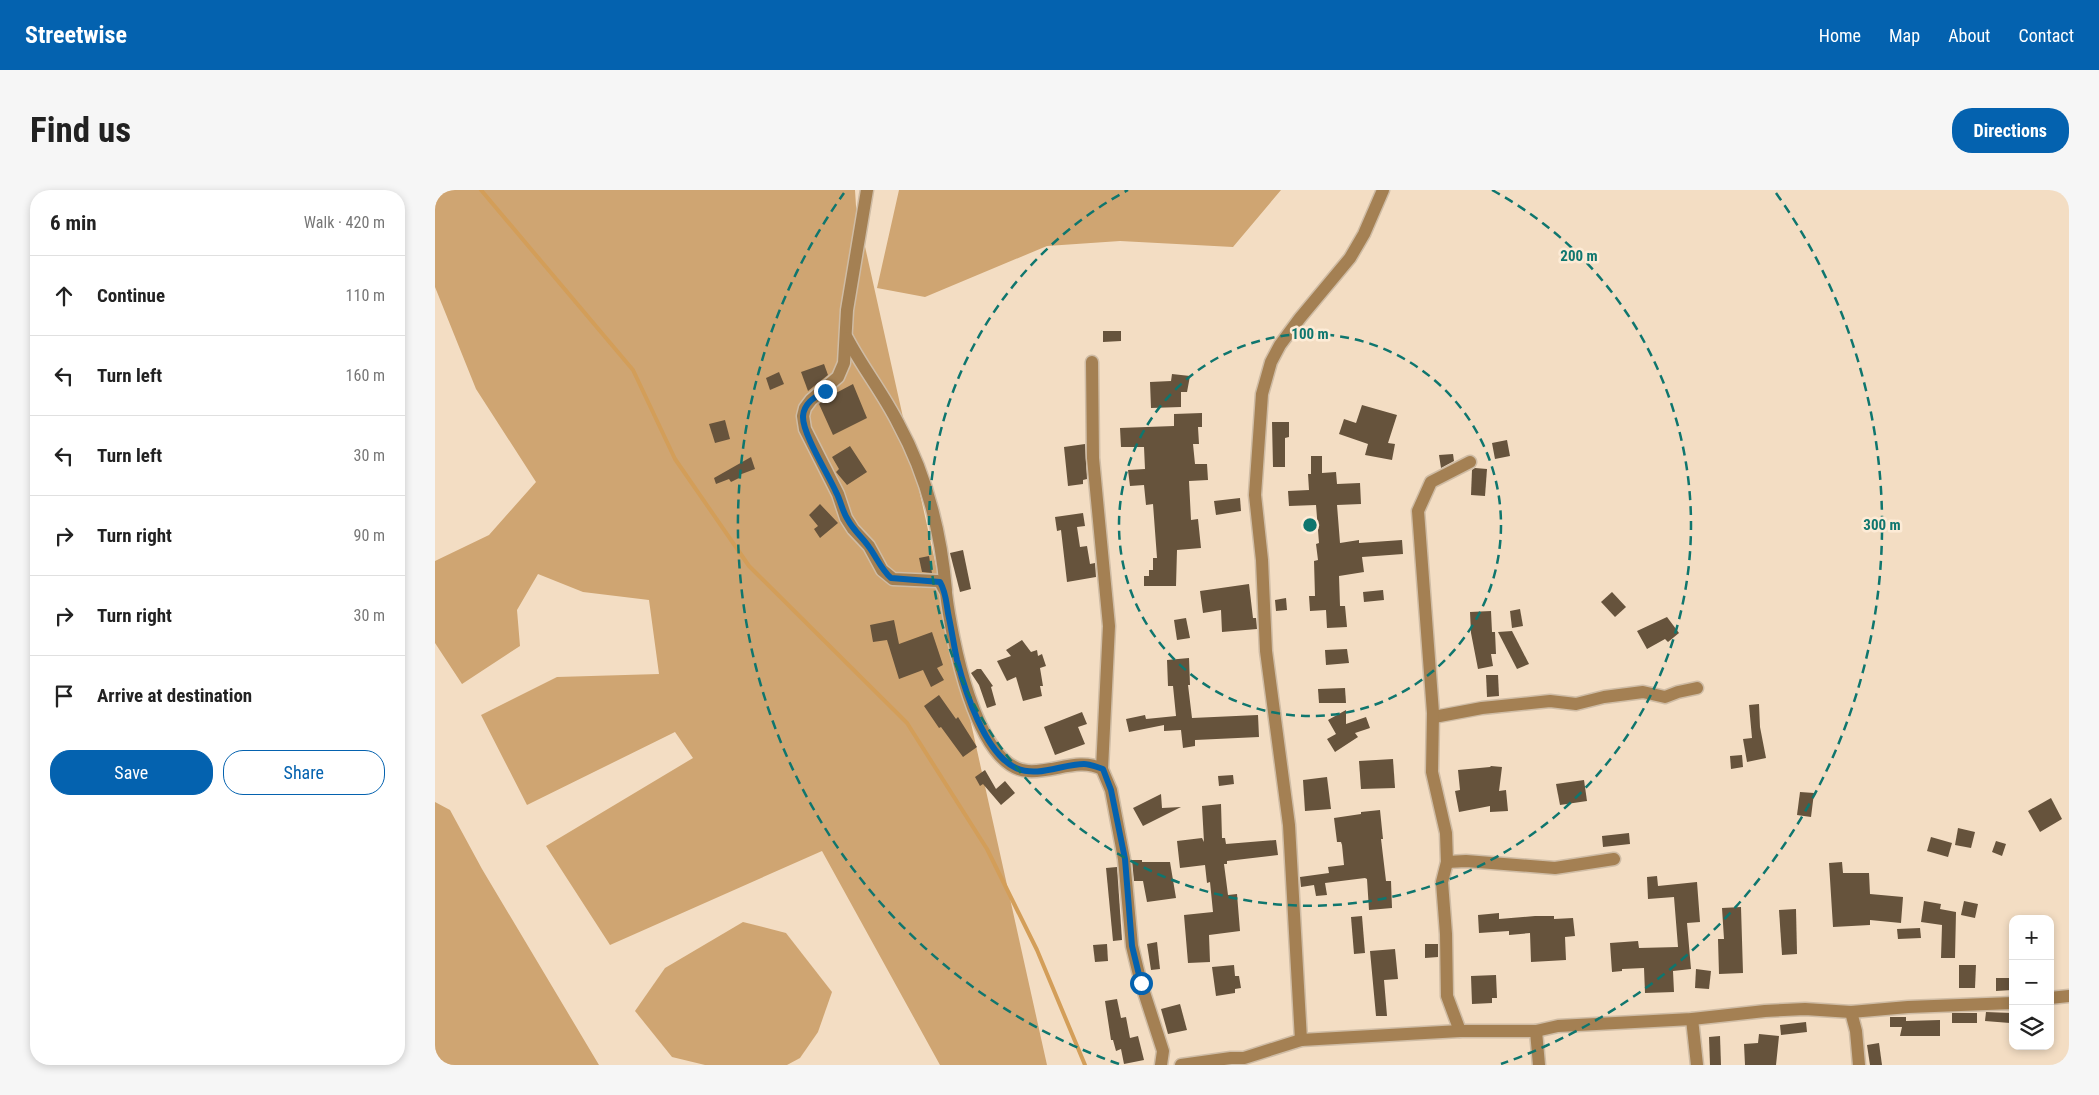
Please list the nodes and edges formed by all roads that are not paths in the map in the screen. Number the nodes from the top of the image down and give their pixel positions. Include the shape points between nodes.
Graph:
1 (867, 190) edge
2 (1383, 190) edge
3 (846, 336) junction
4 (1092, 362) dead end
5 (1470, 462) dead end
6 (946, 593) junction
7 (1697, 688) dead end
8 (1433, 717) junction
9 (1103, 769) junction
10 (1614, 859) dead end
11 (1447, 862) junction
12 (2069, 996) edge
13 (2054, 998) edge
14 (2009, 1003) edge
15 (1851, 1012) junction
16 (1692, 1019) junction
17 (1536, 1031) junction
18 (1460, 1032) junction
19 (1301, 1040) junction
20 (1161, 1065) edge
21 (1181, 1065) edge
22 (1539, 1065) edge
23 (1697, 1065) edge
24 (1859, 1065) edge

1 - 3 street via 847,310
2 - 19 street via 1365,234 1350,258 1280,345 1271,362 1262,394 1255,495 1266,651 1289,825
3 - 6 street via 896,418 919,471 936,522
3 - 6 street via 844,363 838,378 805,408 805,429 838,494 846,518 869,546 882,570 893,579 937,580
4 - 9 street via 1093,458 1109,626
5 - 8 street via 1431,482 1418,512
6 - 9 street via 957,661 967,694 988,740 1002,758 1027,772 1085,763
7 - 8 street via 1665,697 1643,692 1576,704 1550,701
8 - 11 street via 1432,772 1446,833
9 - 20 street via 1111,790 1125,859 1132,946 1163,1051
10 - 11 street via 1555,868
11 - 18 street via 1441,882 1447,996
12 - 13 street
14 - 15 street
15 - 16 street via 1765,1011
15 - 24 street
16 - 17 street via 1559,1026
16 - 23 street
17 - 18 street
17 - 22 street
18 - 19 street
19 - 21 street via 1244,1058

